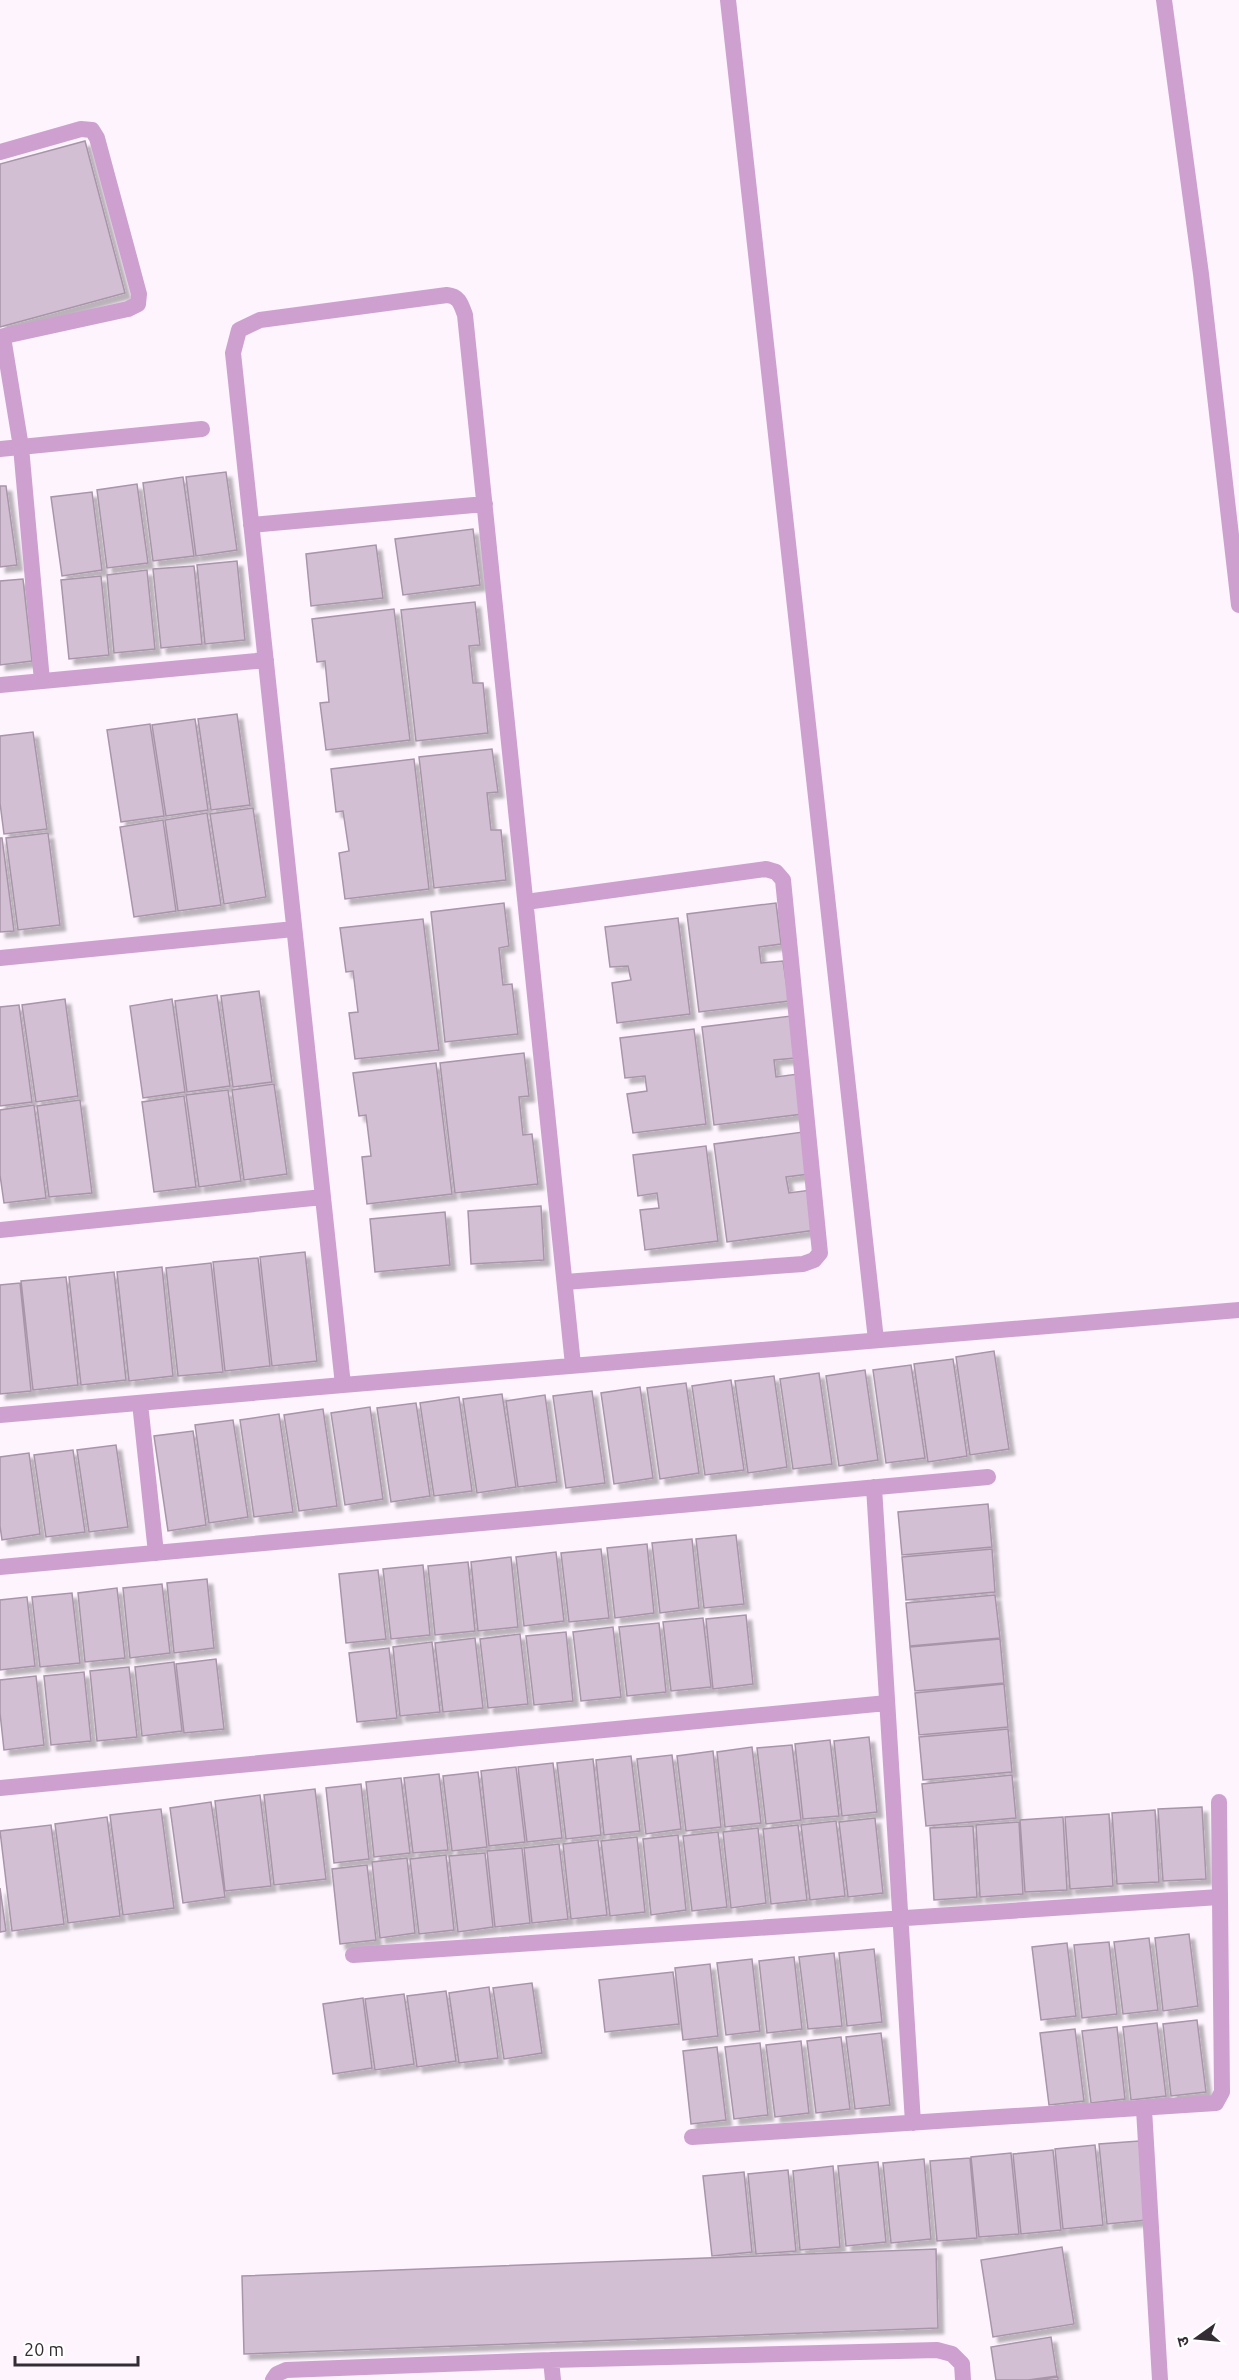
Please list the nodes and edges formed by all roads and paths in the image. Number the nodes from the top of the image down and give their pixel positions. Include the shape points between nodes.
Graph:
1 (728, 0) edge
2 (1164, 0) edge
3 (0, 152) edge
4 (1, 337) edge
5 (202, 429) dead end
6 (21, 447) junction
7 (0, 449) edge
8 (485, 504) junction
9 (251, 525) junction
10 (1239, 605) edge
11 (266, 660) junction
12 (42, 681) junction
13 (0, 685) edge
14 (526, 902) junction
15 (294, 929) junction
16 (0, 958) edge
17 (323, 1197) junction
18 (0, 1230) edge
19 (565, 1282) junction
20 (1239, 1310) edge
21 (876, 1340) junction
22 (573, 1365) junction
23 (343, 1384) junction
24 (140, 1403) junction
25 (0, 1415) edge
26 (988, 1477) dead end
27 (874, 1487) junction
28 (156, 1553) junction
29 (0, 1568) edge
30 (887, 1703) junction
31 (0, 1788) edge
32 (1219, 1802) dead end
33 (1219, 1897) junction
34 (901, 1918) junction
35 (353, 1954) dead end
36 (1144, 2109) junction
37 (913, 2123) junction
38 (693, 2137) dead end
39 (551, 2360) junction
40 (273, 2380) edge
41 (553, 2380) edge
42 (963, 2380) edge
43 (1161, 2380) edge

1 - 21 street
2 - 10 street via 1202,274
3 - 4 street via 81,129 92,130 138,294 138,304 128,309
4 - 6 street
5 - 6 street
6 - 7 street
6 - 12 street
8 - 9 street
8 - 9 street via 465,315 461,302 447,295 260,320 239,330 233,353
8 - 14 street
9 - 11 street
11 - 12 street
11 - 15 street
12 - 13 street
14 - 19 street
14 - 19 street via 766,869 783,880 820,1253 803,1264
15 - 16 street
15 - 17 street
17 - 18 street
17 - 23 street
19 - 22 street
20 - 21 street
21 - 22 street
22 - 23 street
23 - 24 street
24 - 25 street
24 - 28 street
26 - 27 street
27 - 28 street
27 - 30 street
28 - 29 street
30 - 31 street
30 - 34 street
32 - 33 street
33 - 34 street
33 - 36 street via 1222,2092 1216,2103
34 - 35 street
34 - 37 street
36 - 37 street
36 - 43 street
37 - 38 street
39 - 40 street via 286,2370
39 - 41 street
39 - 42 street via 937,2350 952,2354 962,2364

